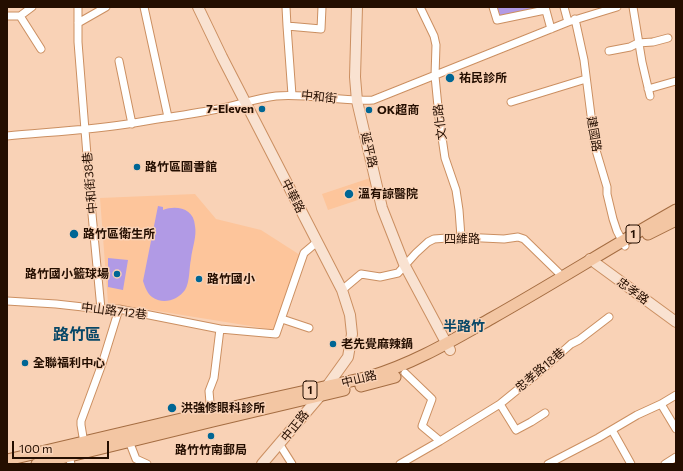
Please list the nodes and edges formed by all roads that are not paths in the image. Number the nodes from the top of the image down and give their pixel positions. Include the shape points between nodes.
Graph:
1 (32, 7) edge
2 (78, 7) edge
3 (106, 7) edge
4 (144, 7) edge
5 (198, 7) edge
6 (286, 7) edge
7 (322, 7) edge
8 (357, 7) edge
9 (420, 7) edge
10 (493, 7) edge
11 (564, 7) edge
12 (617, 7) edge
13 (633, 7) edge
14 (98, 9) edge
15 (545, 9) edge
16 (7, 16) edge
17 (20, 16) junction
18 (571, 20) junction
19 (78, 23) junction
20 (288, 26) junction
21 (551, 29) junction
22 (668, 38) dead end
23 (638, 43) junction
24 (41, 49) dead end
25 (609, 51) dead end
26 (119, 61) dead end
27 (435, 76) junction
28 (586, 79) junction
29 (676, 81) edge
30 (292, 95) junction
31 (357, 101) junction
32 (511, 102) dead end
33 (246, 103) junction
34 (168, 117) junction
35 (132, 124) junction
36 (85, 129) junction
37 (7, 136) edge
38 (676, 210) edge
39 (676, 220) edge
40 (461, 237) junction
41 (317, 242) junction
42 (624, 243) junction
43 (593, 262) junction
44 (404, 264) junction
45 (563, 277) junction
46 (342, 290) junction
47 (7, 301) edge
48 (101, 309) junction
49 (118, 309) junction
50 (609, 317) dead end
51 (282, 319) junction
52 (676, 322) edge
53 (309, 328) dead end
54 (220, 329) junction
55 (448, 347) junction
56 (405, 373) junction
57 (327, 386) junction
58 (676, 395) edge
59 (320, 396) junction
60 (500, 404) junction
61 (661, 404) junction
62 (545, 413) dead end
63 (212, 416) junction
64 (676, 429) edge
65 (612, 430) junction
66 (129, 441) junction
67 (440, 441) junction
68 (84, 443) junction
69 (280, 445) junction
70 (676, 457) edge
71 (7, 460) edge
72 (70, 460) edge
73 (134, 461) edge
74 (37, 464) edge
75 (146, 464) edge
76 (262, 464) edge
77 (292, 464) edge
78 (400, 464) edge
79 (548, 464) edge
80 (631, 464) edge
81 (664, 464) edge

1 - 17 street
2 - 19 street, 中和街38巷
3 - 14 street
4 - 34 street
5 - 33 street, 中華路
6 - 20 street
7 - 20 street via 321,30
8 - 31 street, 延平路
9 - 27 street, 文化路 via 435,41
10 - 15 street via 497,20
11 - 18 street, 建國路
12 - 18 street, 中和街
13 - 23 street
14 - 19 street
15 - 21 street
16 - 17 street
17 - 24 street
18 - 21 street, 中和街
18 - 28 street, 建國路 via 581,43
19 - 36 street, 中和街38巷
20 - 30 street
21 - 27 street, 中和街
22 - 23 street
23 - 25 street
23 - 29 street via 649,92
26 - 35 street
27 - 31 street, 中和街 via 372,100
27 - 40 street, 文化路 via 442,145 456,190
28 - 32 street
28 - 42 street, 建國路 via 595,147 613,218
30 - 31 street, 中和街
30 - 33 street, 中和街 via 261,98
31 - 44 street, 延平路 via 382,208
33 - 34 street, 中和街
33 - 41 street, 中華路
34 - 35 street, 中和街
35 - 36 street, 中和街
36 - 37 street, 中和街
36 - 48 street, 中和街38巷
38 - 42 main road, 中山路 / 1
39 - 42 main road, 中山路 / 1
40 - 44 street, 四維路 via 434,239
40 - 45 street, 四維路 via 524,238
41 - 46 street, 中華路
41 - 51 street via 304,253
42 - 43 main road, 中山路 / 1
43 - 45 main road, 中山路 / 1
43 - 52 street, 忠孝路
43 - 55 main road, 中山路 / 1
44 - 46 street, 四維路 via 398,273 380,277 361,274
44 - 55 street, 延平路
45 - 55 main road, 中山路 / 1
46 - 57 street, 中華路 via 350,314 352,334 348,357
47 - 48 street, 中山路712巷
48 - 49 street, 中山路712巷
49 - 54 street, 中山路712巷
49 - 68 street via 102,364 81,420
50 - 60 street, 忠孝路18巷 via 571,344
51 - 53 street
51 - 54 street, 中山路712巷 via 276,334
54 - 63 street via 214,378 209,391
55 - 56 main road, 中山路 / 1 via 426,363
55 - 57 main road, 中山路 / 1 via 395,369
56 - 59 main road, 中山路 / 1 via 378,383
56 - 67 street via 432,399 422,426
57 - 59 street, 中正路
57 - 63 main road, 中山路 / 1
58 - 61 street
59 - 63 main road, 中山路 / 1
59 - 69 street, 中正路
60 - 62 street via 516,430
60 - 67 street, 忠孝路18巷
61 - 64 street
61 - 65 street
63 - 66 main road, 中山路 / 1
63 - 68 main road, 中山路 / 1
65 - 79 street
65 - 80 street
66 - 72 main road, 中山路 / 1
66 - 73 street
67 - 78 street, 忠孝路18巷
68 - 71 main road, 中山路 / 1
69 - 76 street, 中正路
69 - 77 street
70 - 81 street
72 - 74 main road, 中山路 / 1
73 - 75 street

